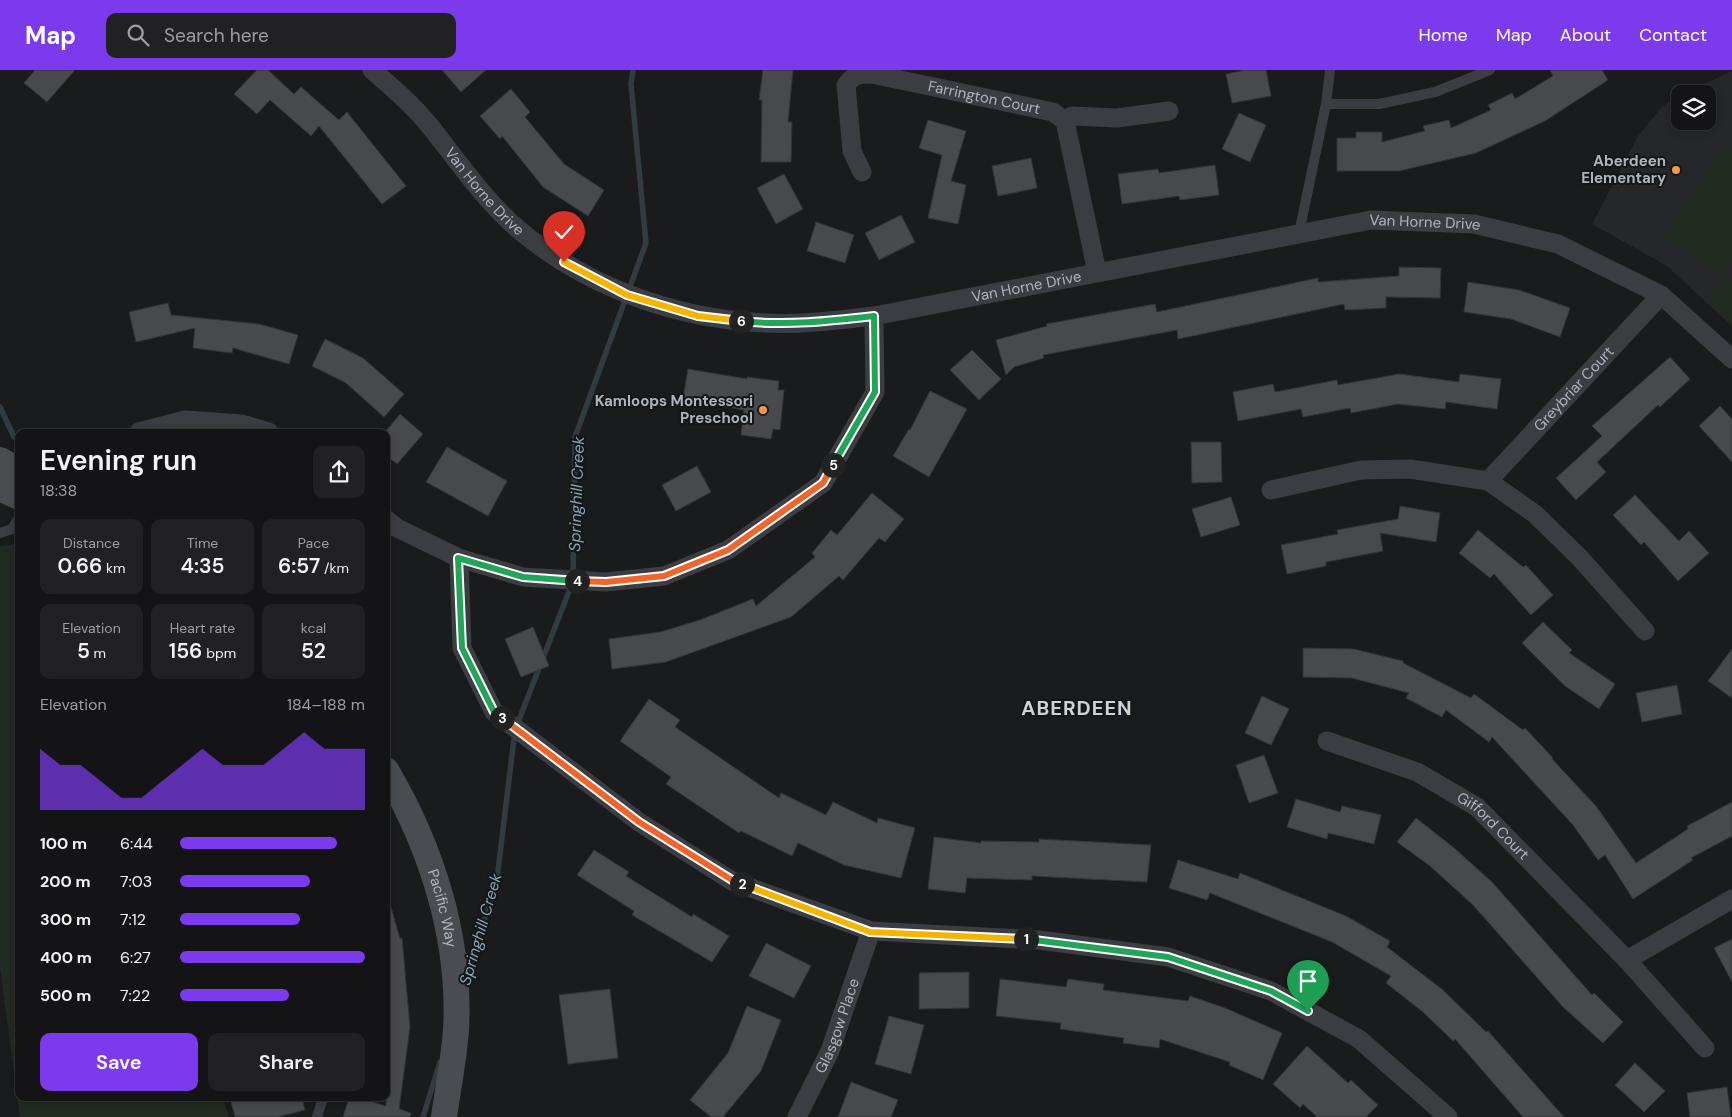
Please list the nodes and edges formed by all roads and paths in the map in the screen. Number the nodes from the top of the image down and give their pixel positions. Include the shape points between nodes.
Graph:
1 (372, 70) edge
2 (1330, 70) edge
3 (1490, 70) edge
4 (1326, 104) junction
5 (1169, 111) dead end
6 (1065, 121) junction
7 (862, 172) dead end
8 (1299, 233) junction
9 (1097, 272) junction
10 (1661, 295) junction
11 (874, 316) junction
12 (1732, 359) edge
13 (150, 429) edge
14 (258, 429) edge
15 (0, 460) edge
16 (15, 468) edge
17 (1488, 481) junction
18 (0, 488) edge
19 (1271, 490) dead end
20 (15, 495) edge
21 (390, 522) edge
22 (15, 524) edge
23 (0, 533) edge
24 (458, 558) junction
25 (1645, 631) dead end
26 (1327, 741) dead end
27 (390, 777) edge
28 (1732, 898) edge
29 (870, 932) junction
30 (1627, 960) junction
31 (1705, 1048) dead end
32 (322, 1101) edge
33 (317, 1117) edge
34 (444, 1117) edge
35 (798, 1117) edge
36 (1448, 1117) edge

1 - 11 street, Van Horne Drive via 429,124 470,179 518,228 564,262 610,288 698,316 765,323
2 - 4 lane
3 - 4 lane via 1435,92 1379,104
4 - 8 lane
5 - 6 street via 1117,118 1072,116
6 - 7 street, Farrington Court via 1053,112 859,74 846,85 852,151
6 - 9 street
8 - 9 street, Van Horne Drive
8 - 10 street, Van Horne Drive via 1371,220 1474,224 1558,244
9 - 11 street, Van Horne Drive
10 - 12 street, Van Horne Drive
10 - 17 street, Greybriar Court
11 - 24 street via 875,392 823,483 728,550 664,576 606,582 523,577
13 - 14 street via 184,420 242,424
15 - 16 main road
17 - 19 street via 1410,469 1361,470
17 - 25 street via 1541,520
18 - 20 main road
21 - 24 street
22 - 23 lane via 12,529
24 - 29 street via 462,648 494,712 639,822 732,880
26 - 30 street, Gifford Court via 1417,772 1477,807
27 - 34 main road, Pacific Way via 405,802 436,876 455,965 456,1030
28 - 30 street
29 - 35 street, Glasgow Place via 830,1051
29 - 36 street via 1039,940 1168,957 1271,991 1359,1039
30 - 31 street, Gifford Court
32 - 33 lane

